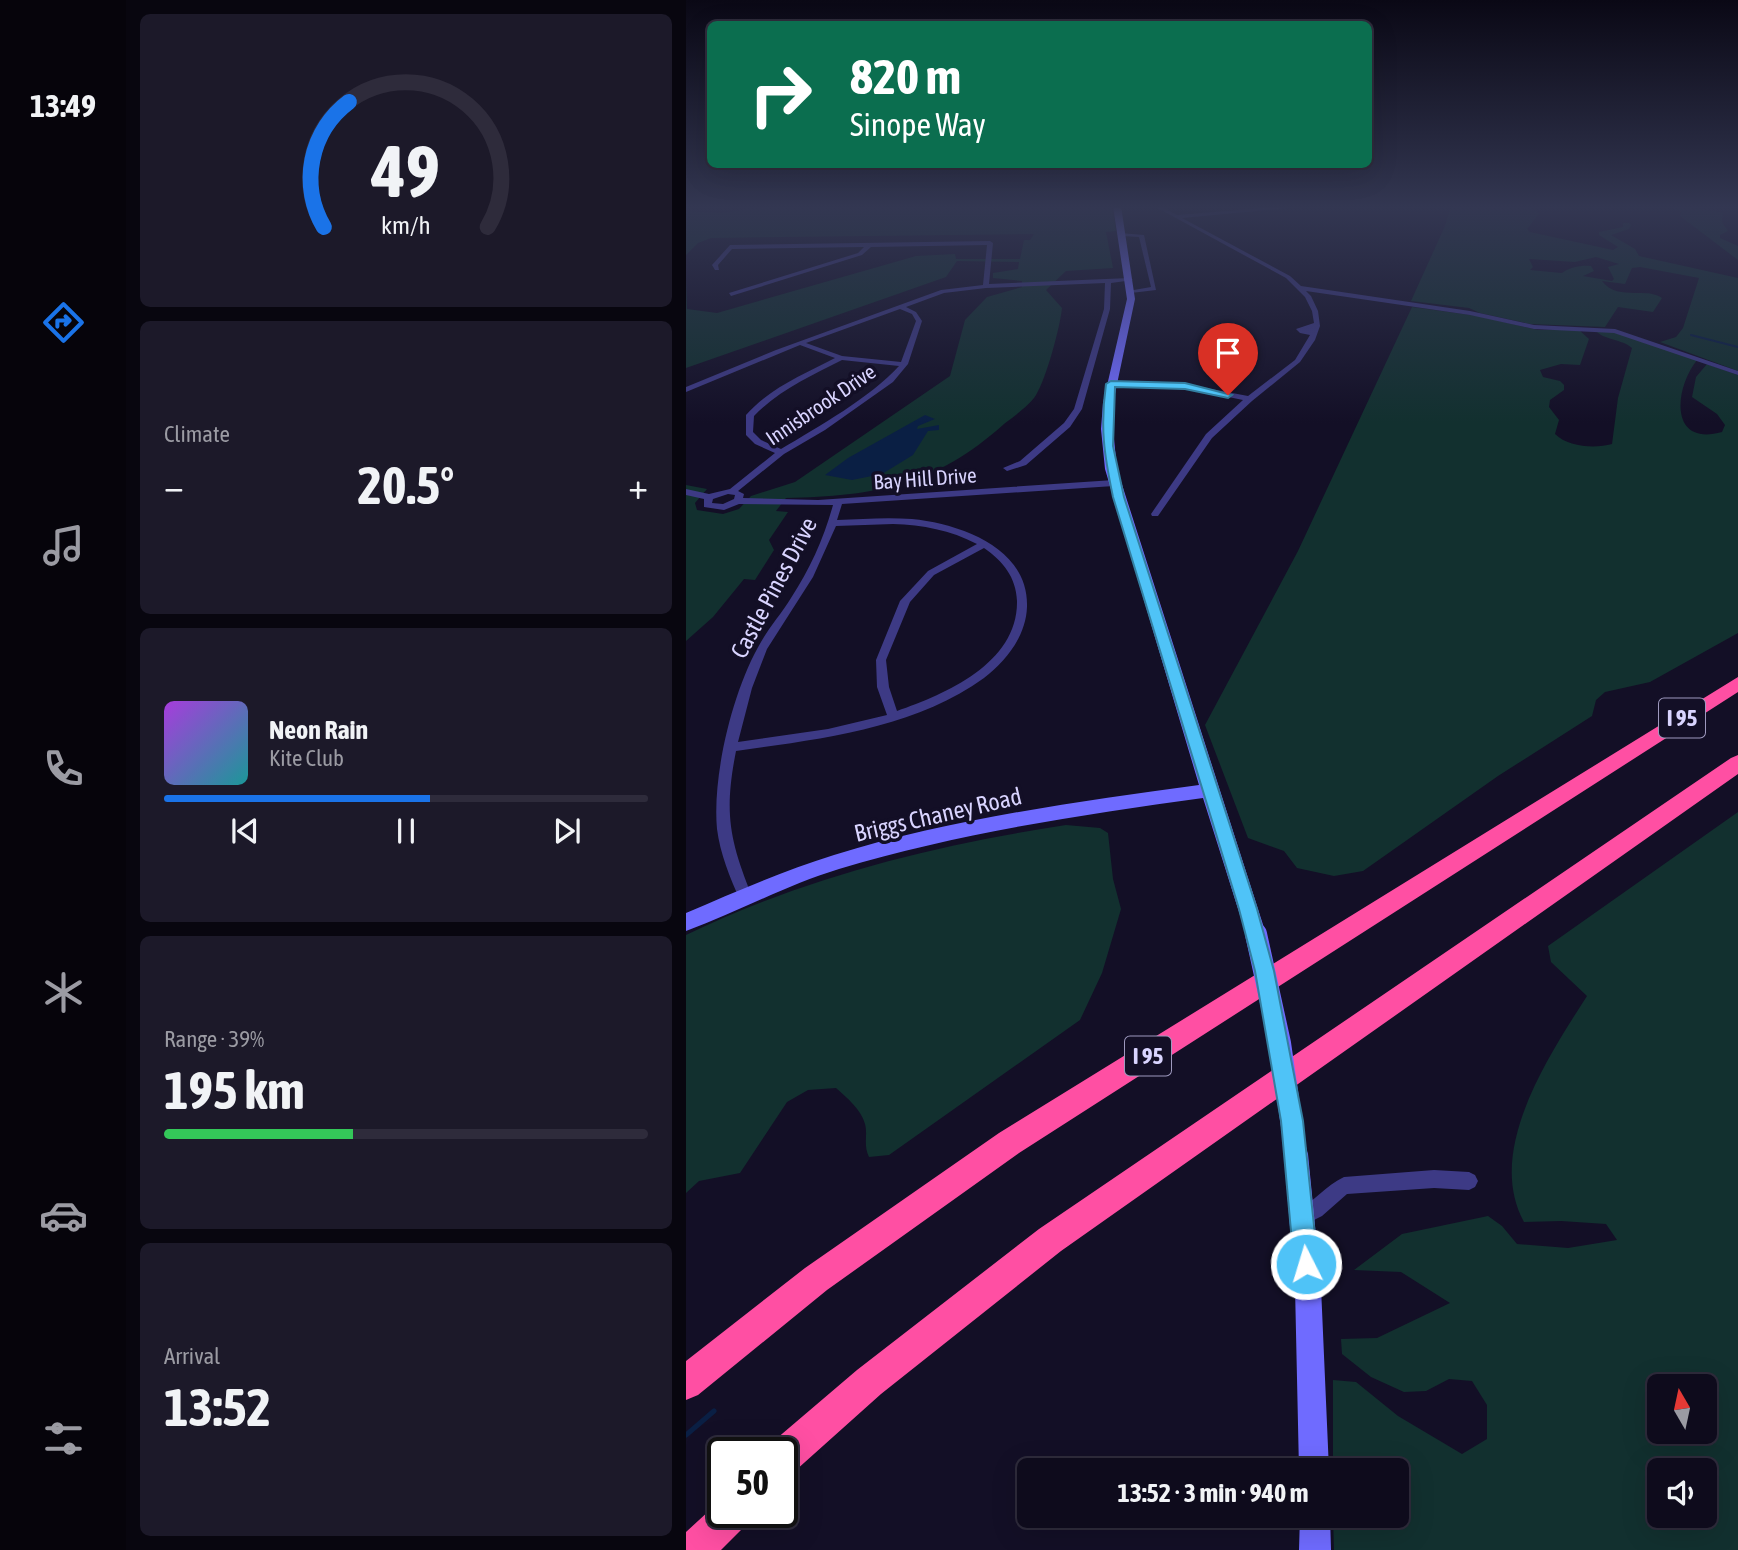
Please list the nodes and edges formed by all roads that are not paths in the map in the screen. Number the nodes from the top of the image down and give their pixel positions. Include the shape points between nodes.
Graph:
1 (773, 278) edge
2 (987, 278) edge
3 (1129, 278) edge
4 (1151, 278) edge
5 (1289, 278) edge
6 (1108, 281) junction
7 (986, 286) junction
8 (1130, 286) junction
9 (1301, 288) junction
10 (731, 294) dead end
11 (900, 306) junction
12 (800, 343) junction
13 (841, 358) junction
14 (904, 364) junction
15 (1738, 373) edge
16 (1111, 384) junction
17 (686, 390) edge
18 (1249, 399) junction
19 (781, 452) junction
20 (1007, 468) dead end
21 (1114, 483) junction
22 (733, 491) junction
23 (686, 492) edge
24 (709, 497) junction
25 (738, 501) junction
26 (838, 502) junction
27 (1156, 514) dead end
28 (833, 523) junction
29 (985, 544) junction
30 (1738, 683) edge
31 (893, 717) junction
32 (731, 747) junction
33 (1738, 762) edge
34 (1209, 790) junction
35 (745, 896) junction
36 (686, 922) edge
37 (1469, 1181) dead end
38 (1302, 1217) junction
39 (869, 1382) junction
40 (686, 1383) edge
41 (798, 1444) edge
42 (798, 1449) edge
43 (1314, 1458) edge
44 (707, 1527) edge
45 (717, 1528) edge
46 (1315, 1528) edge
47 (686, 1546) edge
48 (695, 1550) edge
49 (1315, 1550) edge

1 - 10 street
2 - 7 street
3 - 8 main road
4 - 8 street via 1154,289
5 - 9 street
6 - 7 street
6 - 8 street
6 - 20 street via 1105,318 1078,409 1067,425 1023,463
7 - 11 street via 943,291
8 - 16 main road via 1128,321
9 - 15 street via 1534,327 1615,331
9 - 18 street via 1313,305 1316,330 1297,360
11 - 12 street
11 - 14 street, Innisbrook Drive via 919,321
12 - 13 street
12 - 17 street
13 - 14 street
13 - 19 street via 758,405 750,415 749,433
14 - 19 street, Innisbrook Drive via 890,380
16 - 18 street via 1185,386
16 - 21 main road via 1107,429
18 - 27 street via 1209,436
19 - 22 street, Innisbrook Drive
21 - 26 street, Bay Hill Drive
21 - 34 main road
22 - 24 street
22 - 25 street via 741,496
23 - 24 street
24 - 25 street via 706,503 713,508
25 - 26 street, Bay Hill Drive
26 - 28 street, Castle Pines Drive
28 - 29 street via 934,523
28 - 32 street, Castle Pines Drive via 805,583 754,665
29 - 31 street via 931,573 905,601 881,660 883,687
29 - 31 street via 1017,574 1022,604 1016,634 979,676 921,709
30 - 40 highway, I 95 via 1009,1143 816,1279
31 - 32 street via 846,730
32 - 35 street, Castle Pines Drive via 722,810 728,850
33 - 39 highway via 1050,1240
34 - 35 main road, Briggs Chaney Road via 917,840
34 - 38 main road, bridge via 1256,934 1280,1043
35 - 36 main road, Briggs Chaney Road
37 - 38 street via 1344,1186 1321,1209
38 - 43 main road
39 - 41 highway
39 - 42 highway
44 - 47 highway
45 - 48 highway
46 - 49 main road

